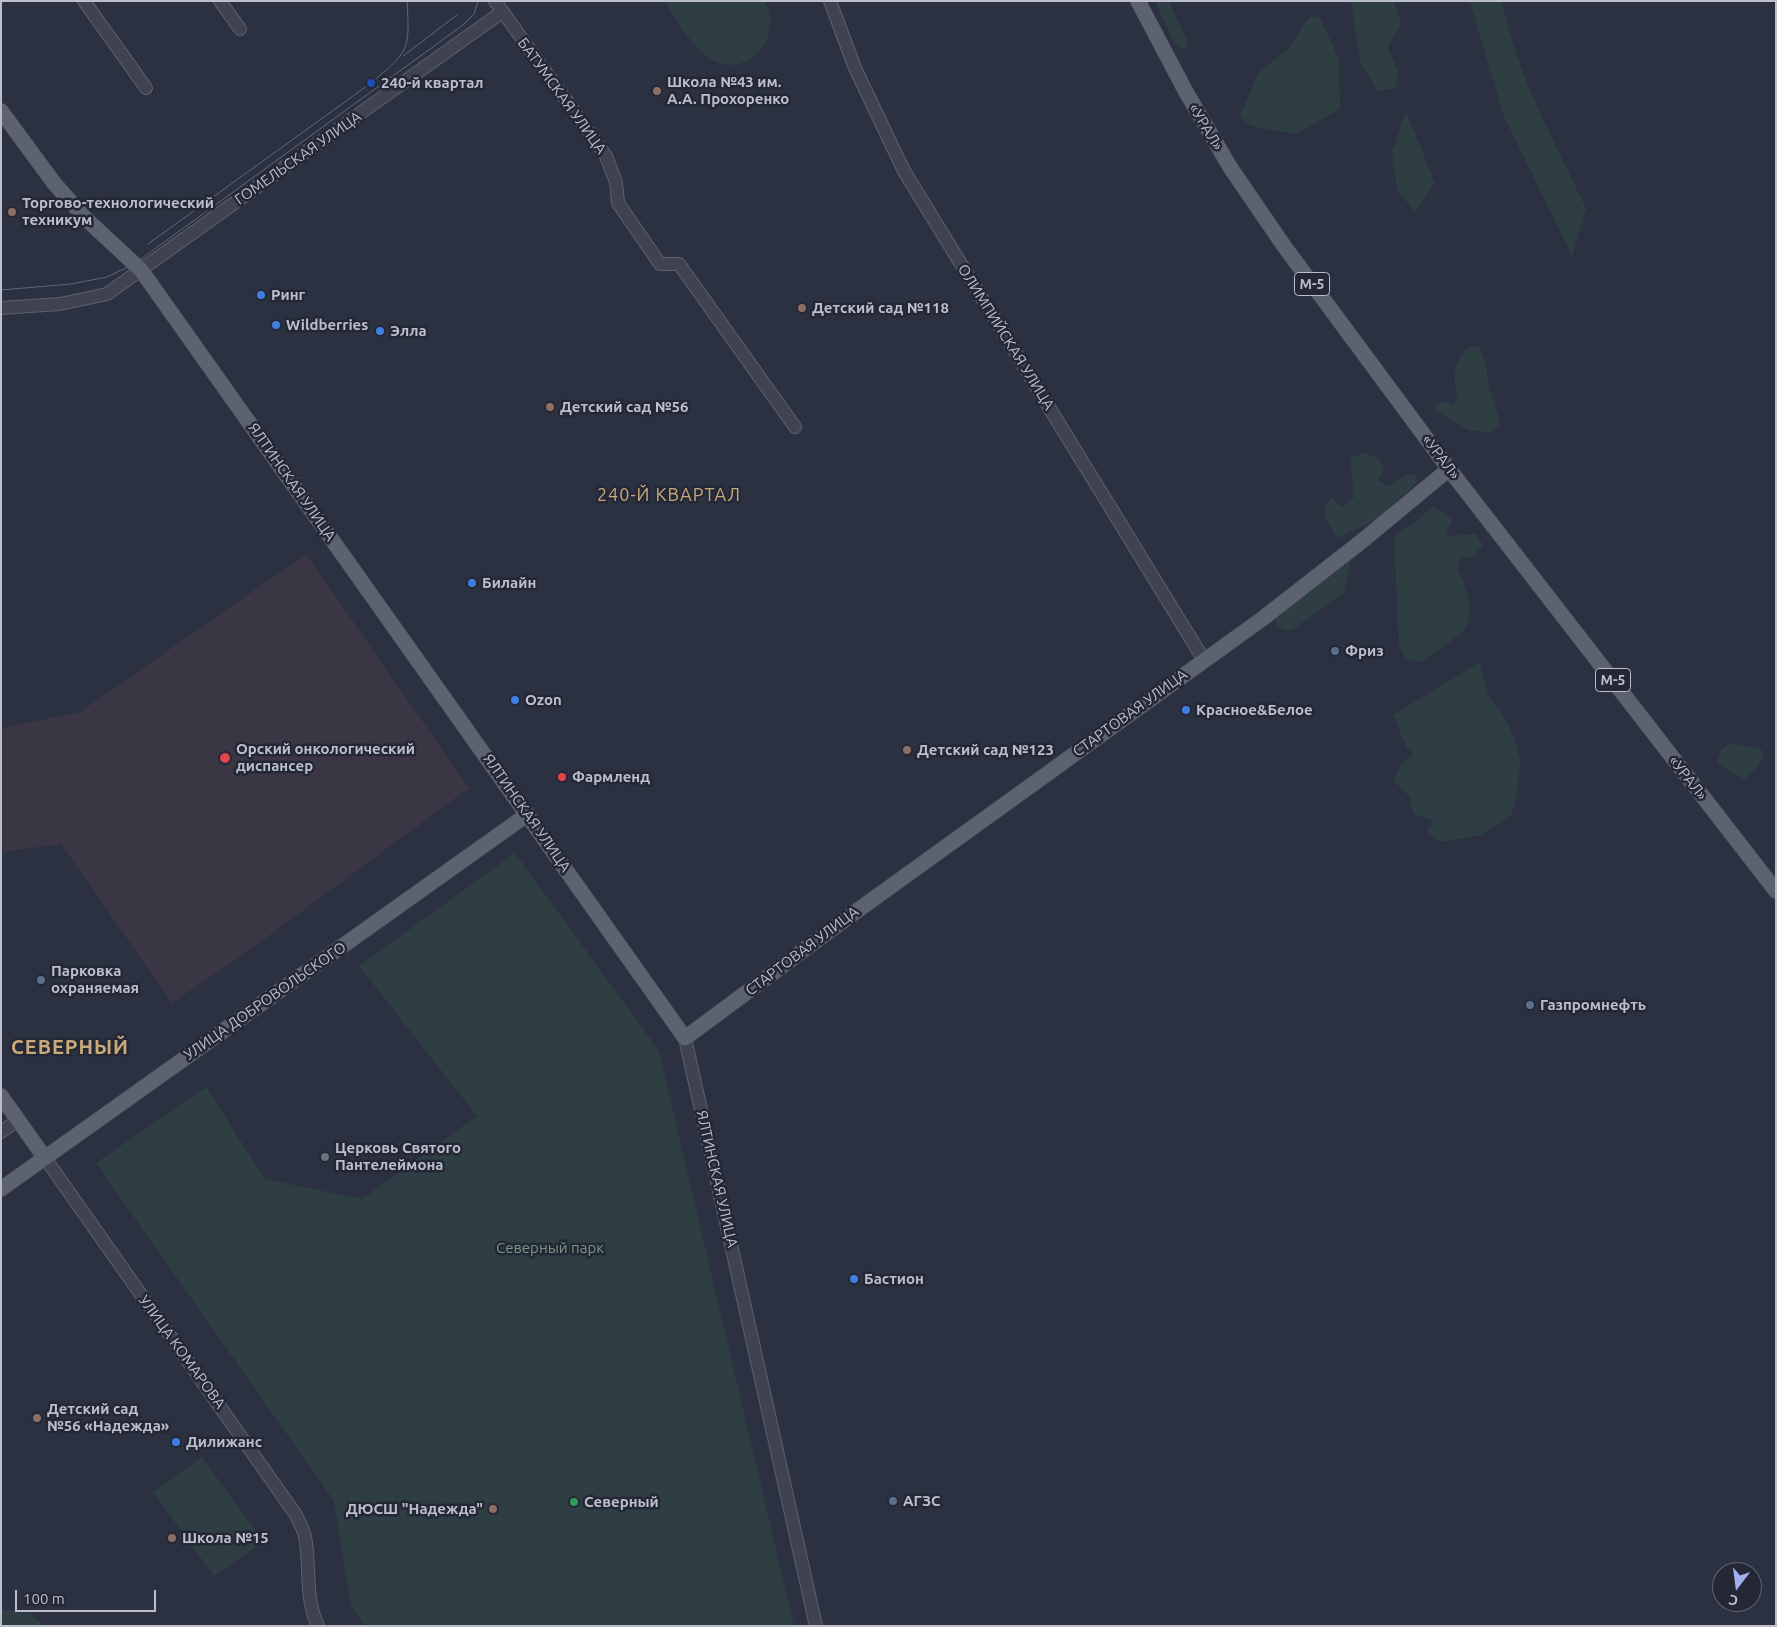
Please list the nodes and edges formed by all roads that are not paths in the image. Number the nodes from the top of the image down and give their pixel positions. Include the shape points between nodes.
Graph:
1 (84, 1) edge
2 (220, 1) edge
3 (495, 1) edge
4 (830, 1) edge
5 (1138, 1) edge
6 (502, 12) junction
7 (240, 29) dead end
8 (146, 88) dead end
9 (1, 111) edge
10 (141, 270) junction
11 (1, 308) edge
12 (795, 426) dead end
13 (1449, 469) junction
14 (1204, 660) junction
15 (528, 814) junction
16 (1776, 891) edge
17 (685, 1038) junction
18 (1, 1096) edge
19 (18, 1121) junction
20 (1, 1132) edge
21 (45, 1158) junction
22 (1, 1189) edge
23 (318, 1626) edge
24 (816, 1626) edge

1 - 8 street
2 - 7 street
3 - 6 street, БАТУМСКАЯ УЛИЦА
4 - 14 street, ОЛИМПИЙСКАЯ УЛИЦА via 855,68 904,171
5 - 13 main road, «УРАЛ» / М-5 via 1230,167 1284,246
6 - 10 street, ГОМЕЛЬСКАЯ УЛИЦА
6 - 12 street, БАТУМСКАЯ УЛИЦА via 606,156 616,182 618,204 640,239 660,264 679,264
9 - 10 main road, ЯЛТИНСКАЯ УЛИЦА via 79,212
10 - 11 street, ГОМЕЛЬСКАЯ УЛИЦА via 107,294 60,304
10 - 15 main road, ЯЛТИНСКАЯ УЛИЦА
13 - 14 main road, СТАРТОВАЯ УЛИЦА via 1324,571
13 - 16 main road, «УРАЛ» / М-5
14 - 17 main road, СТАРТОВАЯ УЛИЦА
15 - 17 main road, ЯЛТИНСКАЯ УЛИЦА
15 - 21 main road, УЛИЦА ДОБРОВОЛЬСКОГО
17 - 24 street, ЯЛТИНСКАЯ УЛИЦА
18 - 19 main road, УЛИЦА КОМАРОВА
19 - 20 street
19 - 21 main road, УЛИЦА КОМАРОВА
21 - 22 main road, УЛИЦА ДОБРОВОЛЬСКОГО
21 - 23 street, УЛИЦА КОМАРОВА via 296,1515 306,1536 307,1575 312,1612

